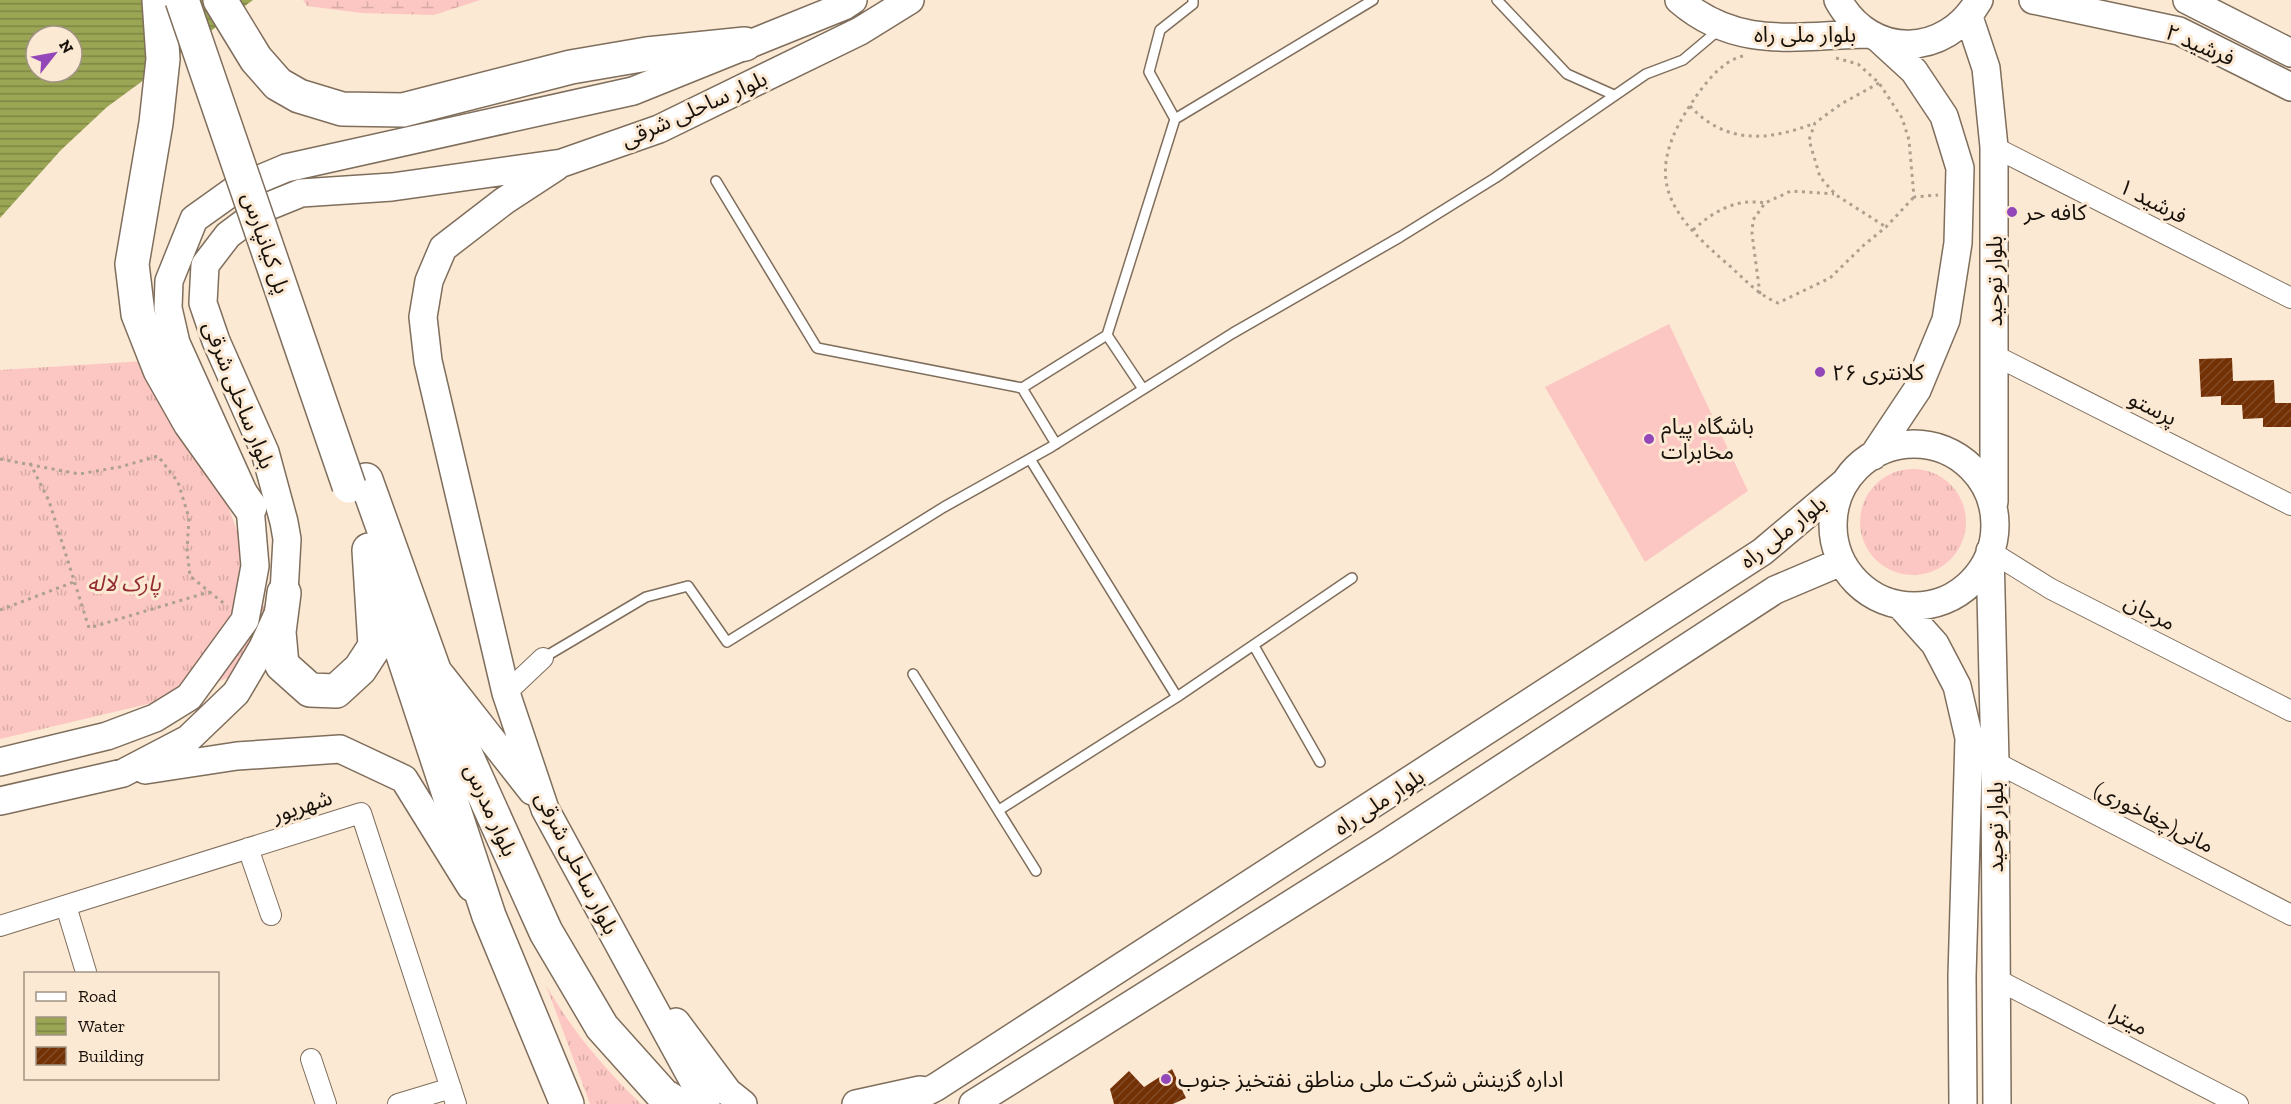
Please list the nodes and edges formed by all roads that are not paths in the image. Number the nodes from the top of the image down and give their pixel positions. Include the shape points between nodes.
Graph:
1 (159, 0) edge
2 (182, 0) edge
3 (201, 0) edge
4 (220, 0) edge
5 (854, 0) edge
6 (910, 0) edge
7 (1193, 0) edge
8 (1373, 0) edge
9 (1497, 0) edge
10 (1679, 0) edge
11 (1838, 0) edge
12 (2033, 0) edge
13 (2187, 0) edge
14 (1974, 9) edge
15 (1723, 27) junction
16 (1873, 36) junction
17 (745, 44) junction
18 (2291, 53) edge
19 (2291, 87) edge
20 (1614, 95) junction
21 (1175, 119) junction
22 (1994, 147) junction
23 (562, 163) junction
24 (716, 181) dead end
25 (2291, 298) edge
26 (1107, 335) junction
27 (1994, 355) junction
28 (1022, 388) junction
29 (1143, 389) junction
30 (1056, 444) junction
31 (1873, 456) junction
32 (1030, 459) junction
33 (357, 483) junction
34 (1844, 483) junction
35 (2291, 505) edge
36 (250, 507) junction
37 (1994, 512) junction
38 (369, 550) junction
39 (1990, 551) junction
40 (1841, 562) junction
41 (1352, 578) dead end
42 (284, 593) junction
43 (1901, 606) junction
44 (1254, 646) junction
45 (543, 658) joint
46 (430, 660) junction
47 (913, 674) dead end
48 (506, 693) junction
49 (1177, 697) junction
50 (2291, 711) edge
51 (0, 762) edge
52 (1320, 762) dead end
53 (1995, 762) junction
54 (123, 773) junction
55 (0, 801) edge
56 (545, 809) junction
57 (999, 810) junction
58 (1362, 813) junction
59 (1383, 846) junction
60 (248, 848) junction
61 (1036, 870) dead end
62 (66, 906) junction
63 (271, 915) dead end
64 (2291, 915) edge
65 (489, 916) junction
66 (0, 926) edge
67 (86, 972) dead end
68 (1996, 980) junction
69 (642, 986) junction
70 (311, 1059) dead end
71 (936, 1087) junction
72 (453, 1096) edge
73 (326, 1104) edge
74 (398, 1104) edge
75 (544, 1104) edge
76 (567, 1104) edge
77 (677, 1104) edge
78 (705, 1104) edge
79 (743, 1104) edge
80 (856, 1104) edge
81 (903, 1104) edge
82 (973, 1104) edge
83 (1963, 1104) edge
84 (1997, 1104) edge
85 (2238, 1104) edge

1 - 36 highway via 163,59 132,264 138,314 160,370 190,423
2 - 33 highway, پل کیانپارس, bridge
3 - 33 highway
4 - 17 highway via 256,59 278,84 299,96 342,109 403,110 571,67
5 - 17 main road, بلوار ساحلی شرقی
6 - 23 main road, بلوار ساحلی شرقی via 860,31 659,129
7 - 21 lane via 1160,30 1149,72
8 - 21 lane
9 - 20 lane via 1567,74
10 - 15 main road, بلوار ملی راه
11 - 16 main road, بلوار توحید via 1847,16
12 - 19 main road, فرشید ۲ via 2179,31
13 - 18 main road, فرشید ۲
14 - 16 main road, بلوار ملی راه via 1948,35 1922,44 1894,44
14 - 22 main road, بلوار توحید via 1986,68
15 - 16 main road, بلوار ملی راه via 1735,33 1786,39
15 - 20 lane via 1683,60 1646,74
16 - 31 main road, بلوار توحید via 1914,71 1944,116 1960,168 1958,243 1946,320 1917,390
17 - 36 main road, بلوار ساحلی شرقی via 633,91 286,168 236,189 194,219 173,266 168,308 177,344
20 - 29 lane via 1495,178
21 - 26 lane
22 - 25 street, فرشید ۱
22 - 27 main road, بلوار توحید
23 - 42 main road, بلوار ساحلی شرقی via 392,187 301,193 264,208 228,235 205,265 203,303 265,452 284,522
23 - 48 main road, بلوار ساحلی شرقی via 443,248 429,281 423,317 428,361
24 - 28 lane via 817,348
26 - 28 lane
26 - 29 lane
27 - 35 street, پرستو
27 - 37 main road, بلوار توحید
28 - 30 lane
29 - 30 lane
30 - 32 lane
31 - 34 main road via 1862,462
31 - 37 main road via 1887,448 1914,444 1942,449 1966,464 1984,486
32 - 45 lane via 876,548 727,642 688,586 646,597
32 - 49 lane
33 - 38 highway, بلوار مدرس
33 - 46 highway, بلوار مدرس
34 - 40 main road via 1834,509 1833,538
34 - 58 main road, بلوار ملی راه via 1762,552
36 - 51 main road, بلوار ساحلی شرقی via 255,566 245,620 189,697 155,718 107,736
37 - 39 main road
38 - 42 highway via 375,646 360,669 336,691 310,690 282,665 279,632
38 - 65 highway, بلوار مدرس
39 - 43 main road via 1971,583 1951,598 1926,606
39 - 50 street, مرجان via 2051,590
39 - 53 main road, بلوار توحید
40 - 43 main road via 1856,583 1877,598
40 - 59 main road, بلوار ملی راه via 1775,590
41 - 44 lane
42 - 54 main road, بلوار ساحلی شرقی via 263,647 236,693 188,739
43 - 83 main road, بلوار توحید via 1935,644 1957,686 1969,738 1962,976
44 - 49 lane
44 - 52 lane
45 - 48 street
46 - 56 main road
46 - 77 highway, بلوار مدرس via 458,737 546,932 602,1027 663,1095
47 - 57 lane
48 - 56 main road, بلوار ساحلی شرقی
49 - 57 lane
53 - 64 street, مانی(چغاخوری)
53 - 68 main road, بلوار توحید
54 - 55 main road, بلوار ساحلی شرقی
54 - 65 main road via 237,756 340,749 404,779
56 - 69 main road, بلوار ساحلی شرقی
57 - 61 lane
58 - 59 main road
58 - 71 main road, بلوار ملی راه
59 - 82 main road, بلوار ملی راه
60 - 62 street, شهریور
60 - 63 street
60 - 72 street, شهریور via 361,813
62 - 66 street, شهریور
62 - 67 street
65 - 75 highway
65 - 76 highway, بلوار مدرس
68 - 84 main road, بلوار توحید
68 - 85 street, میترا
69 - 78 main road, بلوار ساحلی شرقی
69 - 79 main road via 672,1018 728,1092
70 - 73 street
71 - 80 main road
71 - 81 main road, بلوار ملی راه
72 - 74 street

